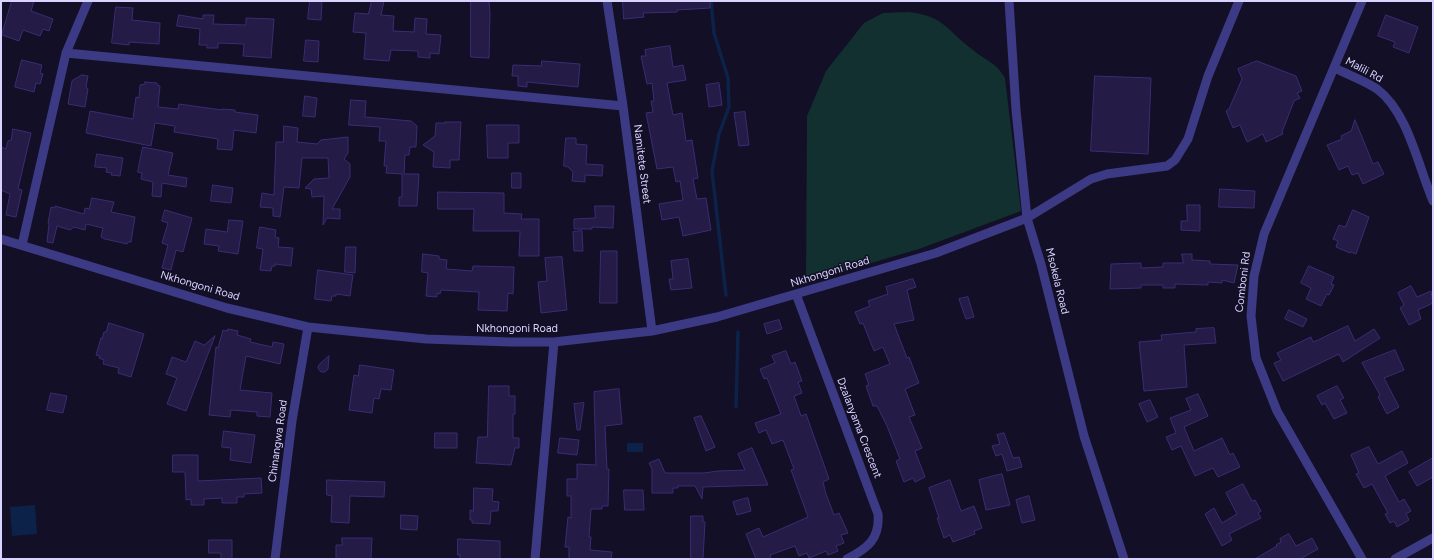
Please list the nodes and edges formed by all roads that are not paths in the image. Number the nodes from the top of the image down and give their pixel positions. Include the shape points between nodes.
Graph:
1 (88, 1) edge
2 (607, 1) edge
3 (1009, 1) edge
4 (1239, 1) edge
5 (1362, 1) edge
6 (66, 53) junction
7 (1335, 68) junction
8 (623, 106) junction
9 (1433, 201) edge
10 (1027, 218) junction
11 (1, 239) edge
12 (22, 245) junction
13 (796, 294) junction
14 (308, 327) junction
15 (652, 331) junction
16 (554, 342) junction
17 (1433, 538) edge
18 (275, 559) edge
19 (535, 559) edge
20 (847, 559) edge
21 (1124, 559) edge
22 (1362, 559) edge
23 (1395, 559) edge

1 - 6 street
2 - 8 street, Namitete Street
3 - 10 street, Msokela Road via 1016,110
4 - 10 street, Nkhongoni Road via 1208,76 1188,139 1176,160 1167,166 1107,174 1092,179
5 - 7 street, Comboni Rd
6 - 8 street
6 - 12 street
7 - 9 street, Malili Rd via 1376,89 1395,107
7 - 22 street, Comboni Rd via 1264,234 1254,276 1251,316 1256,358 1277,411
8 - 15 street, Namitete Street
10 - 13 street, Nkhongoni Road via 936,253
10 - 21 street, Msokela Road via 1084,436
11 - 12 street, Nkhongoni Road
12 - 14 street, Nkhongoni Road via 227,308
13 - 15 street, Nkhongoni Road via 717,317
13 - 20 street, Dzalanyama Crescent via 878,514 879,527 875,537 862,552
14 - 16 street, Nkhongoni Road via 426,339
14 - 18 street, Chinangwa Road via 292,421
15 - 16 street, Nkhongoni Road
16 - 19 street
17 - 23 street

